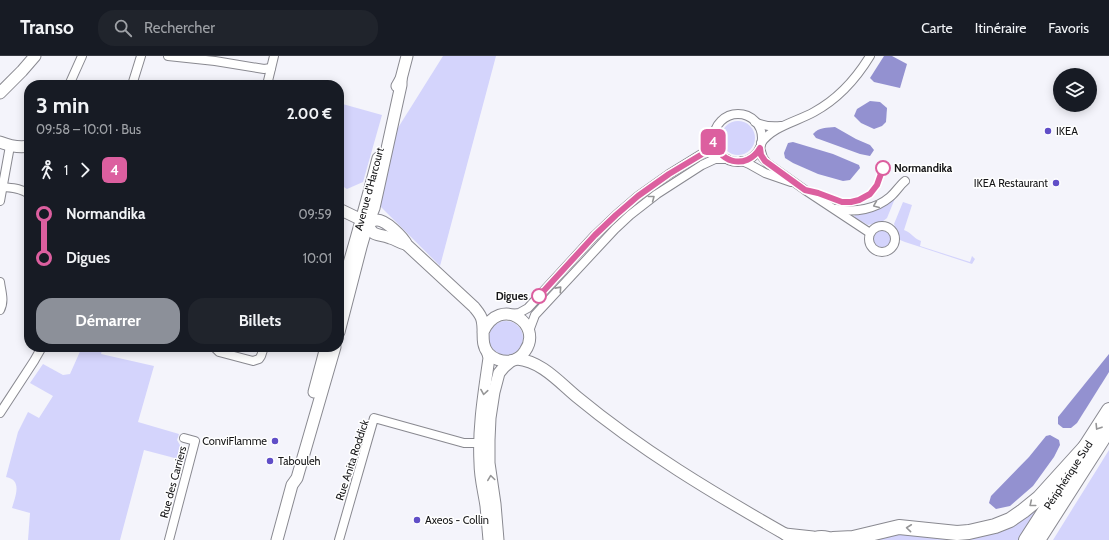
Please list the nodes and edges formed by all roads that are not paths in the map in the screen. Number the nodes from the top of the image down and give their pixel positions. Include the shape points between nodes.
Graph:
1 (35, 56) edge
2 (82, 56) edge
3 (141, 56) edge
4 (168, 56) edge
5 (274, 56) edge
6 (407, 56) edge
7 (870, 56) edge
8 (271, 68) junction
9 (71, 80) edge
10 (134, 80) edge
11 (268, 80) edge
12 (0, 93) edge
13 (755, 122) junction
14 (786, 125) junction
15 (715, 137) junction
16 (5, 144) edge
17 (760, 145) junction
18 (24, 147) edge
19 (727, 159) junction
20 (742, 161) junction
21 (905, 181) dead end
22 (799, 186) junction
23 (3, 187) junction
24 (24, 191) edge
25 (0, 201) edge
26 (831, 206) junction
27 (344, 212) edge
28 (365, 222) junction
29 (870, 233) dead end
30 (344, 280) edge
31 (0, 282) edge
32 (474, 307) junction
33 (0, 310) edge
34 (511, 314) junction
35 (344, 315) edge
36 (496, 316) junction
37 (483, 332) junction
38 (529, 336) junction
39 (39, 352) edge
40 (219, 352) edge
41 (262, 352) edge
42 (325, 352) edge
43 (334, 352) edge
44 (488, 354) junction
45 (514, 360) junction
46 (543, 368) junction
47 (1109, 410) edge
48 (0, 413) edge
49 (1109, 430) edge
50 (184, 438) dead end
51 (479, 443) junction
52 (1087, 445) junction
53 (292, 485) junction
54 (1070, 491) junction
55 (789, 537) edge
56 (811, 539) edge
57 (169, 540) edge
58 (277, 540) edge
59 (339, 540) edge
60 (489, 540) edge
61 (498, 540) edge
62 (833, 540) edge
63 (1026, 540) edge
64 (1038, 540) edge
65 (1049, 540) edge

1 - 12 main road
2 - 9 street
3 - 10 street
4 - 8 street
5 - 8 street
6 - 28 main road, Avenue d'Harcourt via 374,208
7 - 14 street via 852,81 833,100
8 - 11 street
13 - 14 street via 768,126
13 - 15 street via 743,115 730,116 718,125
13 - 17 street via 762,138
14 - 17 street via 767,136
15 - 19 street via 719,152
15 - 34 street via 704,153 669,174 616,215 528,308
16 - 18 main road
16 - 23 street
17 - 20 street via 758,152
17 - 22 street via 761,155 765,161
19 - 20 street
38 -> 19 street via 535,315 615,229 657,194 708,161
20 - 22 street
21 -> 26 street via 889,198 872,207 862,210 840,210
22 - 26 street
23 - 24 street
23 - 25 street
26 - 29 street
27 - 28 main road
28 - 30 main road, Avenue d'Harcourt via 353,245
28 - 32 main road via 373,234 389,237 406,245
28 - 35 main road
31 - 33 street via 3,302
32 - 36 main road
32 - 37 main road via 481,317
34 - 36 main road
34 - 38 main road via 525,323
36 - 37 main road via 486,324
37 - 44 main road via 484,348
38 - 45 main road via 524,354
38 - 46 main road via 532,353
39 - 48 street
40 - 41 street via 253,361 259,359
42 - 53 main road via 292,476
43 - 53 main road via 297,478
44 - 45 main road via 501,361
44 -> 51 main road
45 - 46 main road via 530,361
61 -> 45 main road via 496,504 489,463 490,418 497,378 500,371
46 - 55 main road via 651,453
47 -> 52 highway, Périphérique Sud
49 - 54 highway, Périphérique Sud
50 - 57 street, Rue des Carriers via 196,441
51 - 59 street, Rue Anita Roddick via 464,443 374,418
51 - 60 main road
52 -> 62 highway via 1039,498 1010,520 995,526 957,533 899,527 860,537
52 - 63 highway, Périphérique Sud
53 - 58 main road
54 - 64 highway, Périphérique Sud
54 - 65 highway via 1070,503
55 - 56 main road
56 - 62 main road via 826,536

